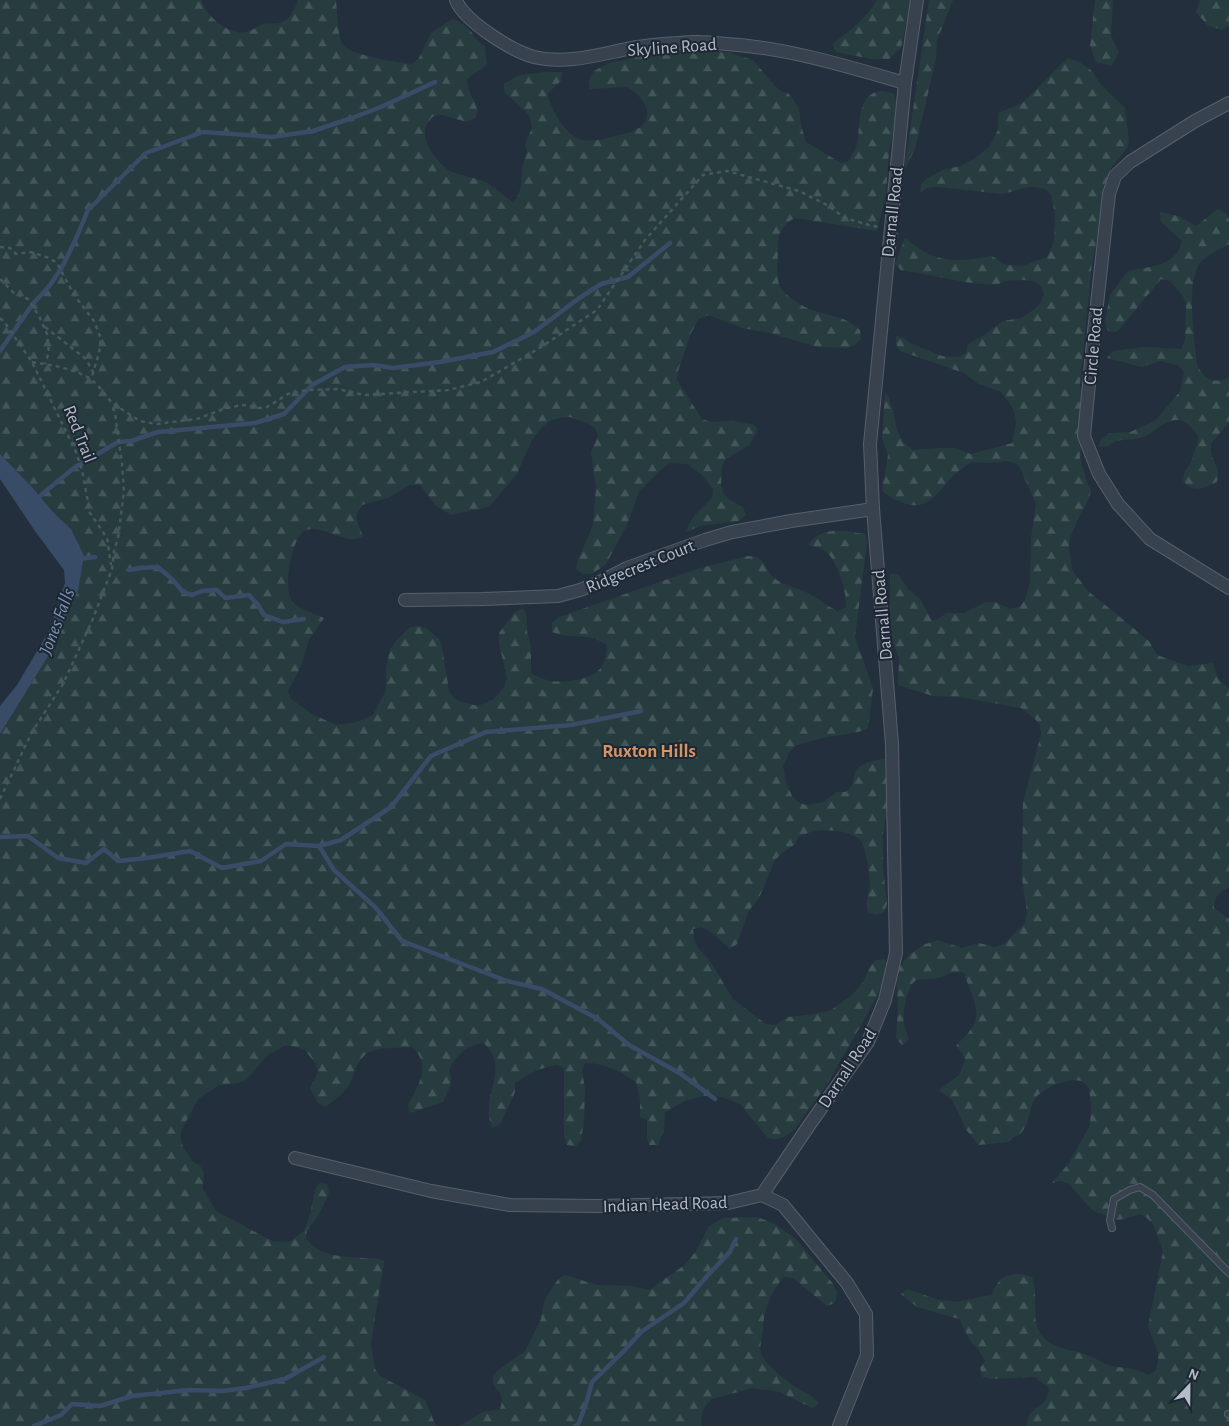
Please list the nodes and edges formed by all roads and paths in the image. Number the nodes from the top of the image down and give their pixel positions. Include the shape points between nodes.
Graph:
1 (456, 0) edge
2 (917, 0) edge
3 (905, 83) junction
4 (1229, 103) edge
5 (890, 228) junction
6 (0, 247) edge
7 (0, 279) edge
8 (0, 318) edge
9 (43, 326) junction
10 (32, 362) junction
11 (45, 364) junction
12 (93, 372) junction
13 (90, 379) junction
14 (112, 403) junction
15 (873, 509) junction
16 (112, 569) junction
17 (1229, 588) edge
18 (405, 600) dead end
19 (0, 800) edge
20 (295, 1158) dead end
21 (762, 1195) junction
22 (1112, 1228) dead end
23 (1229, 1273) edge
24 (839, 1426) edge

1 - 3 street, Skyline Road via 467,16 483,29 516,50 534,57 573,59 660,44 730,44 761,47 833,63
2 - 3 street, Darnall Road
3 - 5 street, Darnall Road
4 - 17 street, Circle Road via 1195,120 1130,162 1115,176 1109,194 1084,436 1100,474 1118,504 1150,539
5 - 14 path via 845,218 800,191 727,171 703,176 646,240 597,310 481,382 448,390 364,394 338,389 307,390 288,394 267,407 243,405 197,419 156,424 140,421
5 - 15 street, Darnall Road via 870,444
6 - 12 path via 10,248 16,254 31,252 56,263 94,321 101,339
7 - 9 path via 14,293 28,299
8 - 10 path, Red Trail
9 - 11 path via 49,352
9 - 12 path via 86,359
10 - 11 path
10 - 16 path, Red Trail via 76,452 90,513 107,538
11 - 13 path
12 - 13 path
13 - 14 path
14 - 16 path via 124,491
15 - 18 street, Ridgecrest Court via 732,532 558,596
15 - 21 street, Darnall Road via 892,744 896,953 885,1000 868,1042
16 - 19 path via 63,684 32,732
20 - 21 street, Indian Head Road via 431,1191 510,1205 728,1203
21 - 24 street via 783,1205 847,1283 866,1314 867,1355
22 - 23 lane via 1110,1220 1114,1199 1140,1187 1154,1195

